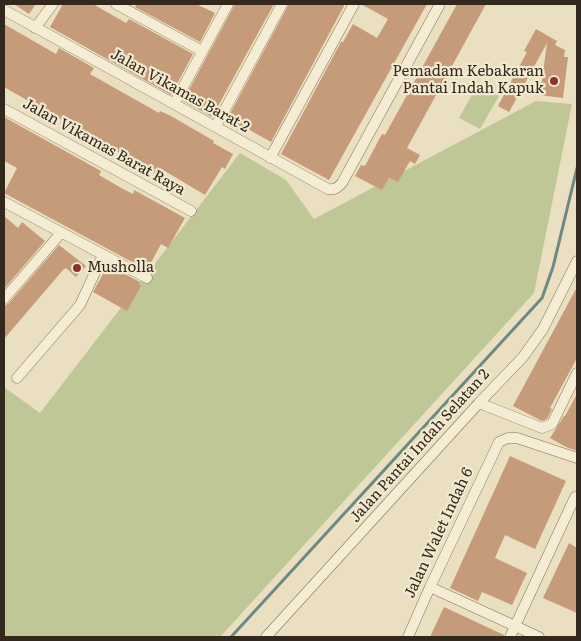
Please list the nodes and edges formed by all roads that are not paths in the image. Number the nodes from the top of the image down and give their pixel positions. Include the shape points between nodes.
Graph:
1 (53, 4) edge
2 (116, 4) edge
3 (228, 4) edge
4 (282, 4) edge
5 (354, 4) edge
6 (440, 4) edge
7 (4, 10) edge
8 (36, 28) junction
9 (202, 51) junction
10 (174, 104) junction
11 (4, 109) edge
12 (216, 126) junction
13 (270, 158) junction
14 (4, 202) edge
15 (191, 211) dead end
16 (61, 233) junction
17 (103, 255) junction
18 (577, 261) edge
19 (148, 278) dead end
20 (4, 299) edge
21 (577, 373) edge
22 (17, 378) dead end
23 (479, 403) junction
24 (577, 458) edge
25 (575, 496) dead end
26 (430, 587) junction
27 (514, 627) junction
28 (266, 637) edge
29 (408, 637) edge
30 (510, 637) edge
31 (539, 637) edge

1 - 8 street
2 - 9 street
3 - 9 street
4 - 12 street
5 - 13 street
6 - 13 street, Jalan Vikamas Barat 2 via 342,183 328,189
7 - 8 street, Jalan Vikamas Barat 2
8 - 10 street, Jalan Vikamas Barat 2
9 - 10 street
10 - 12 street, Jalan Vikamas Barat 2
11 - 15 street, Jalan Vikamas Barat Raya
12 - 13 street, Jalan Vikamas Barat 2
14 - 16 street
16 - 17 street
16 - 20 street
17 - 19 street
17 - 22 street via 80,305
18 - 23 street, Jalan Pantai Indah Selatan 2 via 544,329 523,357
21 - 23 street via 552,424 542,428
23 - 28 street, Jalan Pantai Indah Selatan 2
24 - 26 street, Jalan Walet Indah 6 via 517,438 499,442
25 - 27 street
26 - 27 street
26 - 29 street, Jalan Walet Indah 6
27 - 30 street
27 - 31 street

